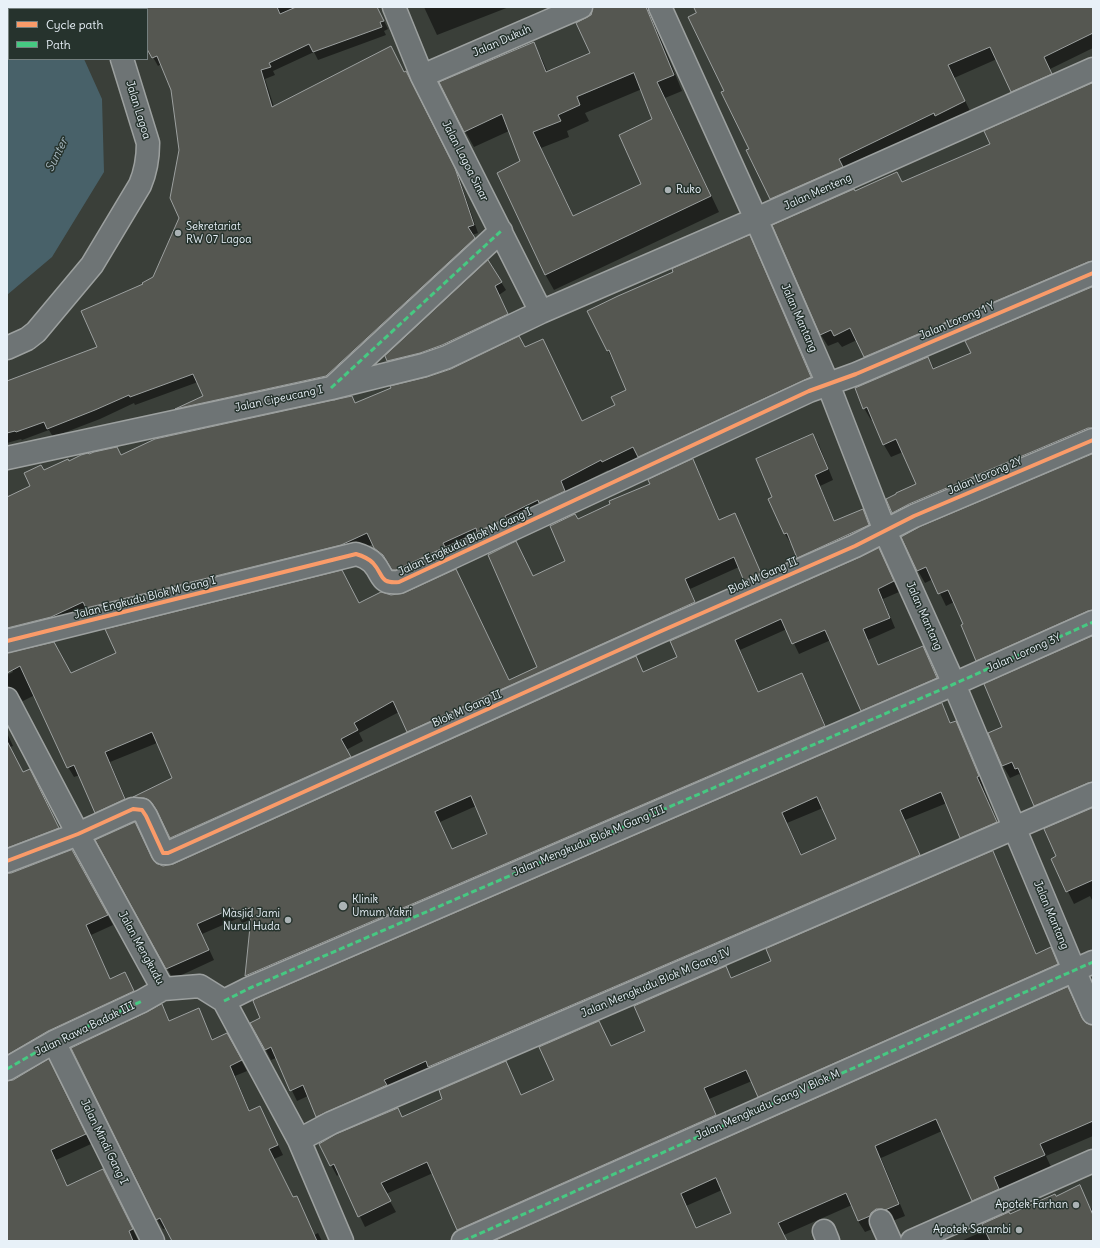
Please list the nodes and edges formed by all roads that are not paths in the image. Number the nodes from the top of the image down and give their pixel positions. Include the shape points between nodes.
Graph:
1 (394, 7) edge
2 (581, 7) edge
3 (660, 7) edge
4 (122, 60) edge
5 (1093, 69) edge
6 (422, 76) junction
7 (756, 219) junction
8 (501, 231) junction
9 (1093, 273) edge
10 (541, 312) junction
11 (7, 348) edge
12 (828, 384) junction
13 (331, 388) junction
14 (1093, 440) edge
15 (7, 458) edge
16 (885, 531) junction
17 (1093, 622) edge
18 (7, 641) edge
19 (954, 684) junction
20 (7, 699) edge
21 (1093, 794) edge
22 (1015, 828) junction
23 (78, 834) junction
24 (7, 861) edge
25 (1083, 966) edge
26 (163, 989) junction
27 (224, 1001) junction
28 (1093, 1013) edge
29 (54, 1042) junction
30 (7, 1069) edge
31 (299, 1140) junction
32 (1093, 1161) edge
33 (881, 1221) dead end
34 (153, 1241) edge
35 (342, 1241) edge
36 (464, 1241) edge
37 (890, 1241) edge
38 (912, 1241) edge

1 - 6 street, Jalan Lagoa Sinar
2 - 6 street, Jalan Dukuh
3 - 7 street, Jalan Mantang
4 - 11 street, Jalan Lagoa via 148,143 145,174 92,266 36,332
5 - 7 street, Jalan Menteng
6 - 8 street, Jalan Lagoa Sinar
7 - 10 street, Jalan Menteng
7 - 12 street, Jalan Mantang
8 - 10 street, Jalan Lagoa Sinar
8 - 13 street
9 - 12 street, Jalan Lorong 1 Y
10 - 13 street, Jalan Cipeucang I via 424,365
12 - 16 street, Jalan Mantang
12 - 18 street, Jalan Engkudu Blok M Gang I via 399,582 390,583 383,579 373,564 356,554
13 - 15 street, Jalan Cipeucang I
14 - 16 street, Jalan Lorong 2Y via 914,516
16 - 19 street, Jalan Mantang
16 - 23 street, Blok M Gang II via 168,853 163,853 142,810 133,809
17 - 19 street, Jalan Lorong 3Y
19 - 22 street, Jalan Mantang
19 - 27 street, Jalan Mengkudu Blok M Gang III
20 - 23 street, Jalan Mengkudu
21 - 22 street, Jalan Mengkudu Blok M Gang IV
22 - 25 street, Jalan Mantang
22 - 31 street, Jalan Mengkudu Blok M Gang IV via 331,1123
23 - 24 street
23 - 26 street, Jalan Mengkudu
25 - 28 street, Jalan Mantang
25 - 36 street, Jalan Mengkudu Gang V Blok M
26 - 27 street, Jalan Mengkudu via 200,986
26 - 29 street, Jalan Rawa Badak III
27 - 31 street, Jalan Mengkudu
29 - 30 street, Jalan Rawa Badak III
29 - 34 street, Jalan Mindi Gang I
31 - 35 street, Jalan Mengkudu
32 - 38 street
33 - 37 street

